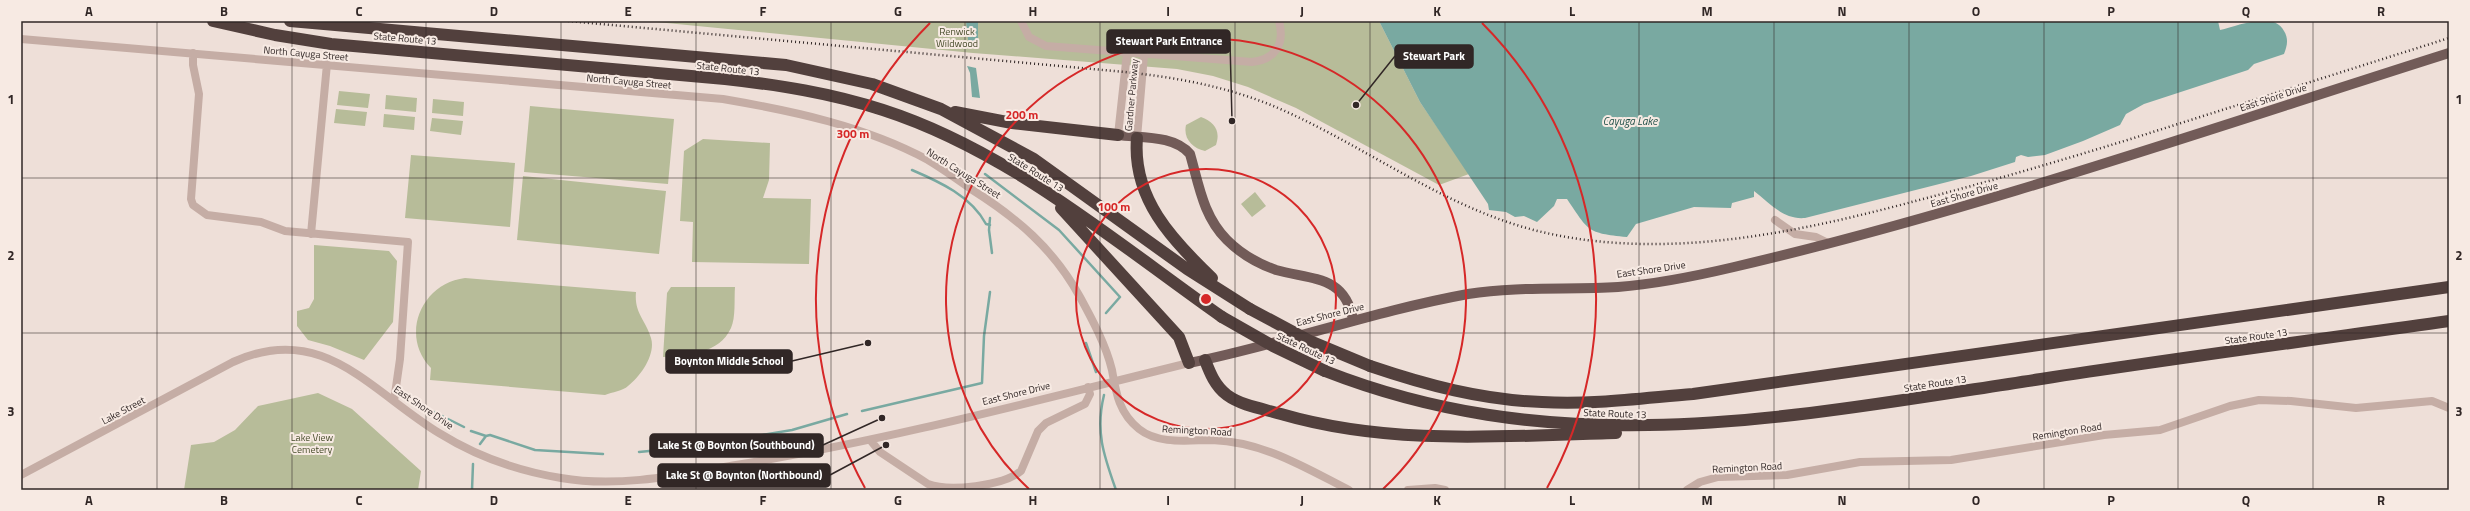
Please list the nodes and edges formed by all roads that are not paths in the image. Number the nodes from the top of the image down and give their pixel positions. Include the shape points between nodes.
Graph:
1 (213, 21) edge
2 (290, 21) edge
3 (1021, 21) edge
4 (1279, 21) edge
5 (23, 39) edge
6 (193, 53) junction
7 (1127, 53) junction
8 (2449, 53) edge
9 (1144, 55) junction
10 (327, 64) junction
11 (941, 109) junction
12 (1118, 135) junction
13 (1137, 138) junction
14 (1043, 190) junction
15 (1775, 220) dead end
16 (312, 234) junction
17 (1828, 243) junction
18 (2449, 287) edge
19 (1231, 297) junction
20 (1353, 320) junction
21 (2449, 321) edge
22 (1205, 360) junction
23 (234, 362) joint
24 (1189, 363) junction
25 (1112, 382) junction
26 (1088, 387) junction
27 (394, 401) junction
28 (2449, 408) edge
29 (1665, 426) junction
30 (871, 441) junction
31 (21, 475) edge
32 (610, 486) edge
33 (1349, 490) edge
34 (1408, 490) edge
35 (1444, 490) edge
36 (1686, 490) edge

1 - 14 highway, State Route 13 via 332,44 725,79 823,94 883,110 930,128 986,156
2 - 11 highway, State Route 13 via 786,65 872,84
3 - 7 street via 1029,37 1046,46
4 - 9 street via 1281,30 1277,50 1263,61
5 - 6 street, North Cayuga Street
6 - 10 street, North Cayuga Street
6 - 16 street via 199,94 191,198 193,205 207,215 261,222 285,232
7 - 9 street
7 - 12 street, Gardner Parkway
8 - 17 main road, East Shore Drive via 2020,190
9 - 13 street, Gardner Parkway
10 - 16 street
10 - 25 street, North Cayuga Street via 723,99 812,117 886,142 928,160 1007,212 1049,252 1079,296 1095,327 1112,370
11 - 12 highway via 1012,123
11 - 19 highway, State Route 13 via 1034,159 1187,269
12 - 13 main road
13 - 19 highway via 1138,170 1155,214 1188,255
13 - 20 main road via 1179,144 1190,154 1206,210 1227,240 1266,266 1307,276 1335,287 1346,298
14 - 24 highway via 1104,252 1179,337
14 - 29 highway, State Route 13, bridge via 1222,317 1273,346 1325,371 1380,392 1489,417
15 - 17 street via 1795,234 1816,237
16 - 27 street via 408,242 400,359
17 - 20 main road, East Shore Drive via 1722,270 1652,283 1618,287 1489,291
18 - 19 highway, State Route 13, bridge via 1693,394 1624,400 1542,402 1501,399 1439,387 1370,366 1310,341
20 - 22 main road, East Shore Drive
21 - 29 highway, State Route 13 via 1815,414 1718,424
22 - 24 main road, East Shore Drive
22 - 29 highway via 1219,387 1236,400 1301,420 1367,433 1448,438 1622,432
23 - 27 street, East Shore Drive via 266,351 287,349 308,352 336,361
23 - 31 street, Lake Street
24 - 25 street, East Shore Drive
25 - 26 street, East Shore Drive
25 - 33 street, Remington Road via 1124,413 1140,430 1150,435 1166,440 1237,442 1260,448 1296,461
26 - 30 street, East Shore Drive
26 - 30 street via 1090,394 1085,404 1046,423 1038,431 1021,471 1004,480 954,488 937,487 928,484 880,452
27 - 32 street, East Shore Drive via 440,434 502,463
28 - 36 street, Remington Road via 2432,401 2356,408 2285,400 2259,400 2230,406 2160,430 2104,435 1964,458 1860,462 1793,474 1718,477 1700,482
30 - 32 street, East Shore Drive
34 - 35 street

